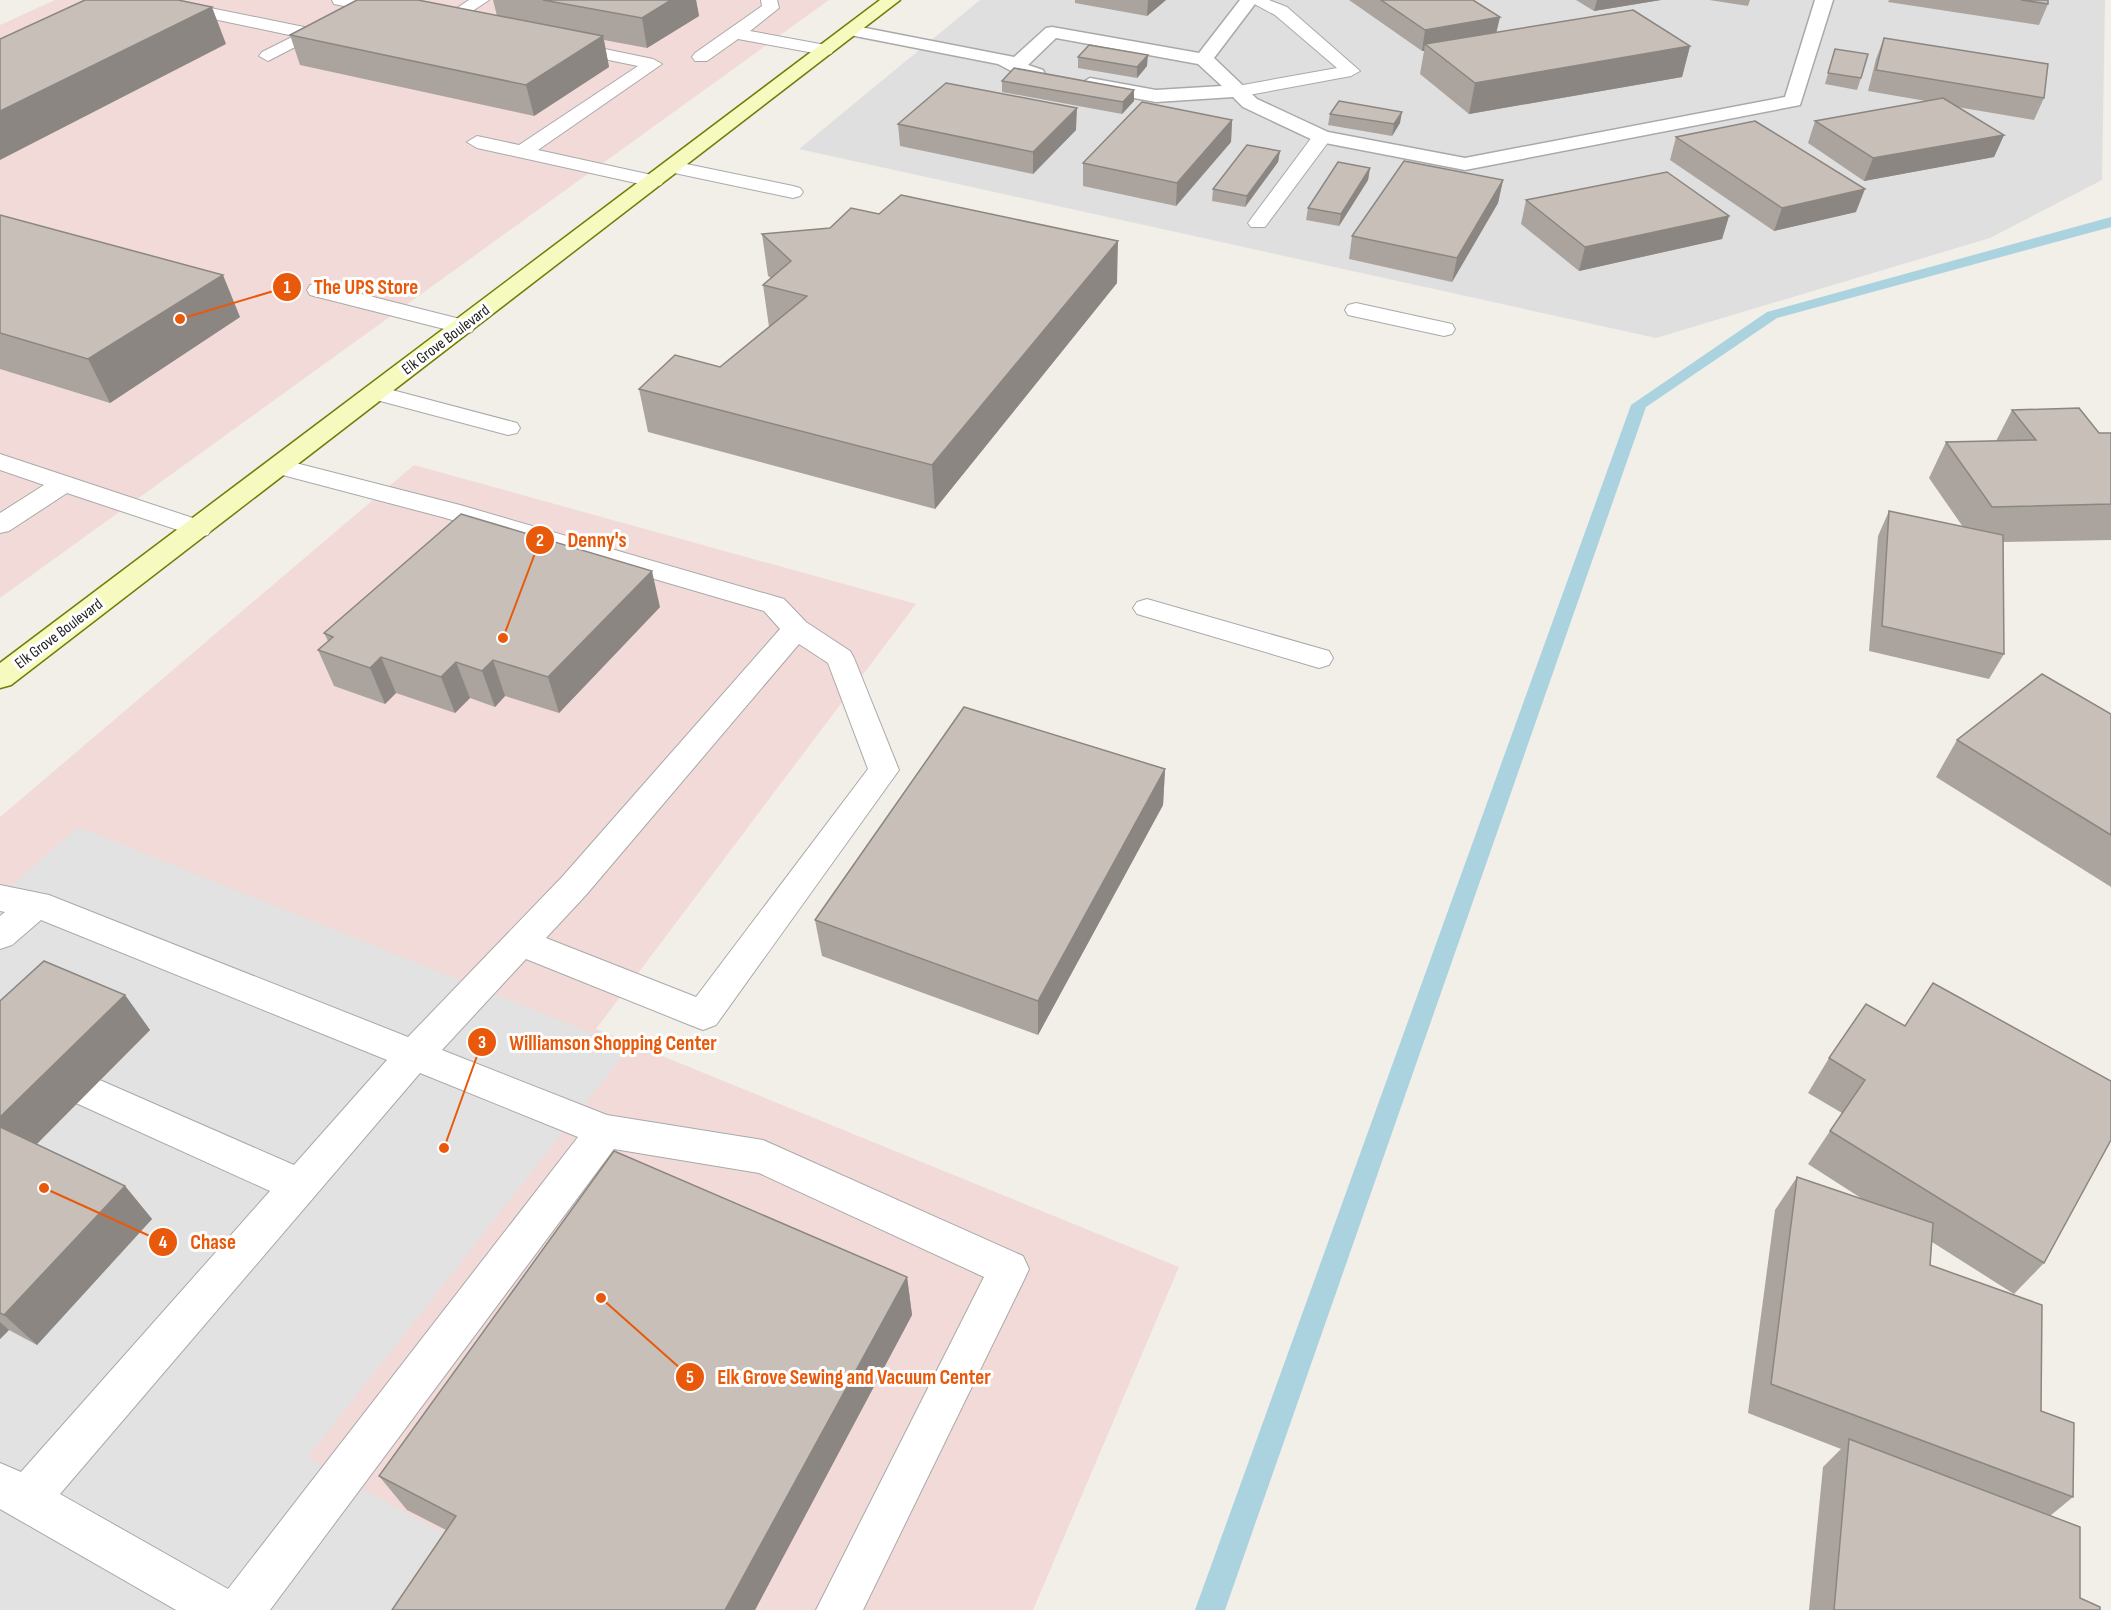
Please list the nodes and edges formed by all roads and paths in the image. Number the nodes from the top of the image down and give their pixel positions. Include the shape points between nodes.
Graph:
1 (147, 0) edge
2 (340, 0) edge
3 (481, 0) edge
4 (769, 0) edge
5 (891, 0) edge
6 (1250, 0) edge
7 (1255, 0) edge
8 (1824, 0) edge
9 (365, 5) junction
10 (411, 15) edge
11 (458, 20) edge
12 (850, 30) junction
13 (734, 33) junction
14 (311, 34) junction
15 (550, 43) edge
16 (825, 50) junction
17 (268, 56) dead end
18 (701, 57) dead end
19 (1204, 59) junction
20 (1018, 64) junction
21 (1238, 91) junction
22 (1322, 137) junction
23 (477, 142) dead end
24 (525, 150) junction
25 (663, 174) junction
26 (792, 192) dead end
27 (1258, 223) dead end
28 (318, 290) dead end
29 (1356, 310) dead end
30 (464, 327) junction
31 (1444, 328) dead end
32 (377, 393) junction
33 (508, 428) dead end
34 (0, 462) edge
35 (280, 467) junction
36 (65, 483) junction
37 (0, 525) edge
38 (199, 529) junction
39 (1147, 608) dead end
40 (796, 629) junction
41 (1319, 658) dead end
42 (0, 678) edge
43 (0, 898) edge
44 (37, 904) junction
45 (0, 936) edge
46 (520, 942) junction
47 (413, 1056) junction
48 (89, 1092) dead end
49 (605, 1131) junction
50 (299, 1186) junction
51 (13, 1493) edge
52 (221, 1610) edge
53 (241, 1610) edge
54 (838, 1610) edge

1 - 14 lane
2 - 9 lane
3 - 11 lane
4 - 13 lane via 771,9
5 - 12 main road, Elk Grove Boulevard
6 - 19 street
7 - 21 lane via 1281,11 1351,71
8 - 22 street via 1793,101 1466,164
9 - 10 lane
9 - 14 lane
12 - 16 main road, Elk Grove Boulevard
12 - 20 street
13 - 16 lane
13 - 18 lane
14 - 17 lane
15 - 24 lane via 653,64
16 - 25 main road, Elk Grove Boulevard
19 - 20 street via 1052,32
19 - 21 street
20 - 21 street via 1025,72 1156,96
21 - 22 street via 1250,103
22 - 27 lane
23 - 24 lane
24 - 25 lane
25 - 26 lane
25 - 30 main road, Elk Grove Boulevard
28 - 30 lane
29 - 31 lane
30 - 32 main road, Elk Grove Boulevard
32 - 33 lane
32 - 35 main road, Elk Grove Boulevard
34 - 36 lane
35 - 38 main road, Elk Grove Boulevard
35 - 40 lane via 451,511 774,605
36 - 37 lane
36 - 38 lane
38 - 42 main road, Elk Grove Boulevard
39 - 41 lane
40 - 46 lane via 574,886
40 - 46 lane via 840,658 884,770 704,1015
43 - 44 lane
44 - 45 lane
44 - 47 lane
46 - 47 lane
47 - 49 lane
47 - 50 lane
48 - 50 lane
49 - 53 lane
49 - 54 lane via 763,1157 1009,1269
50 - 51 lane
51 - 52 lane

